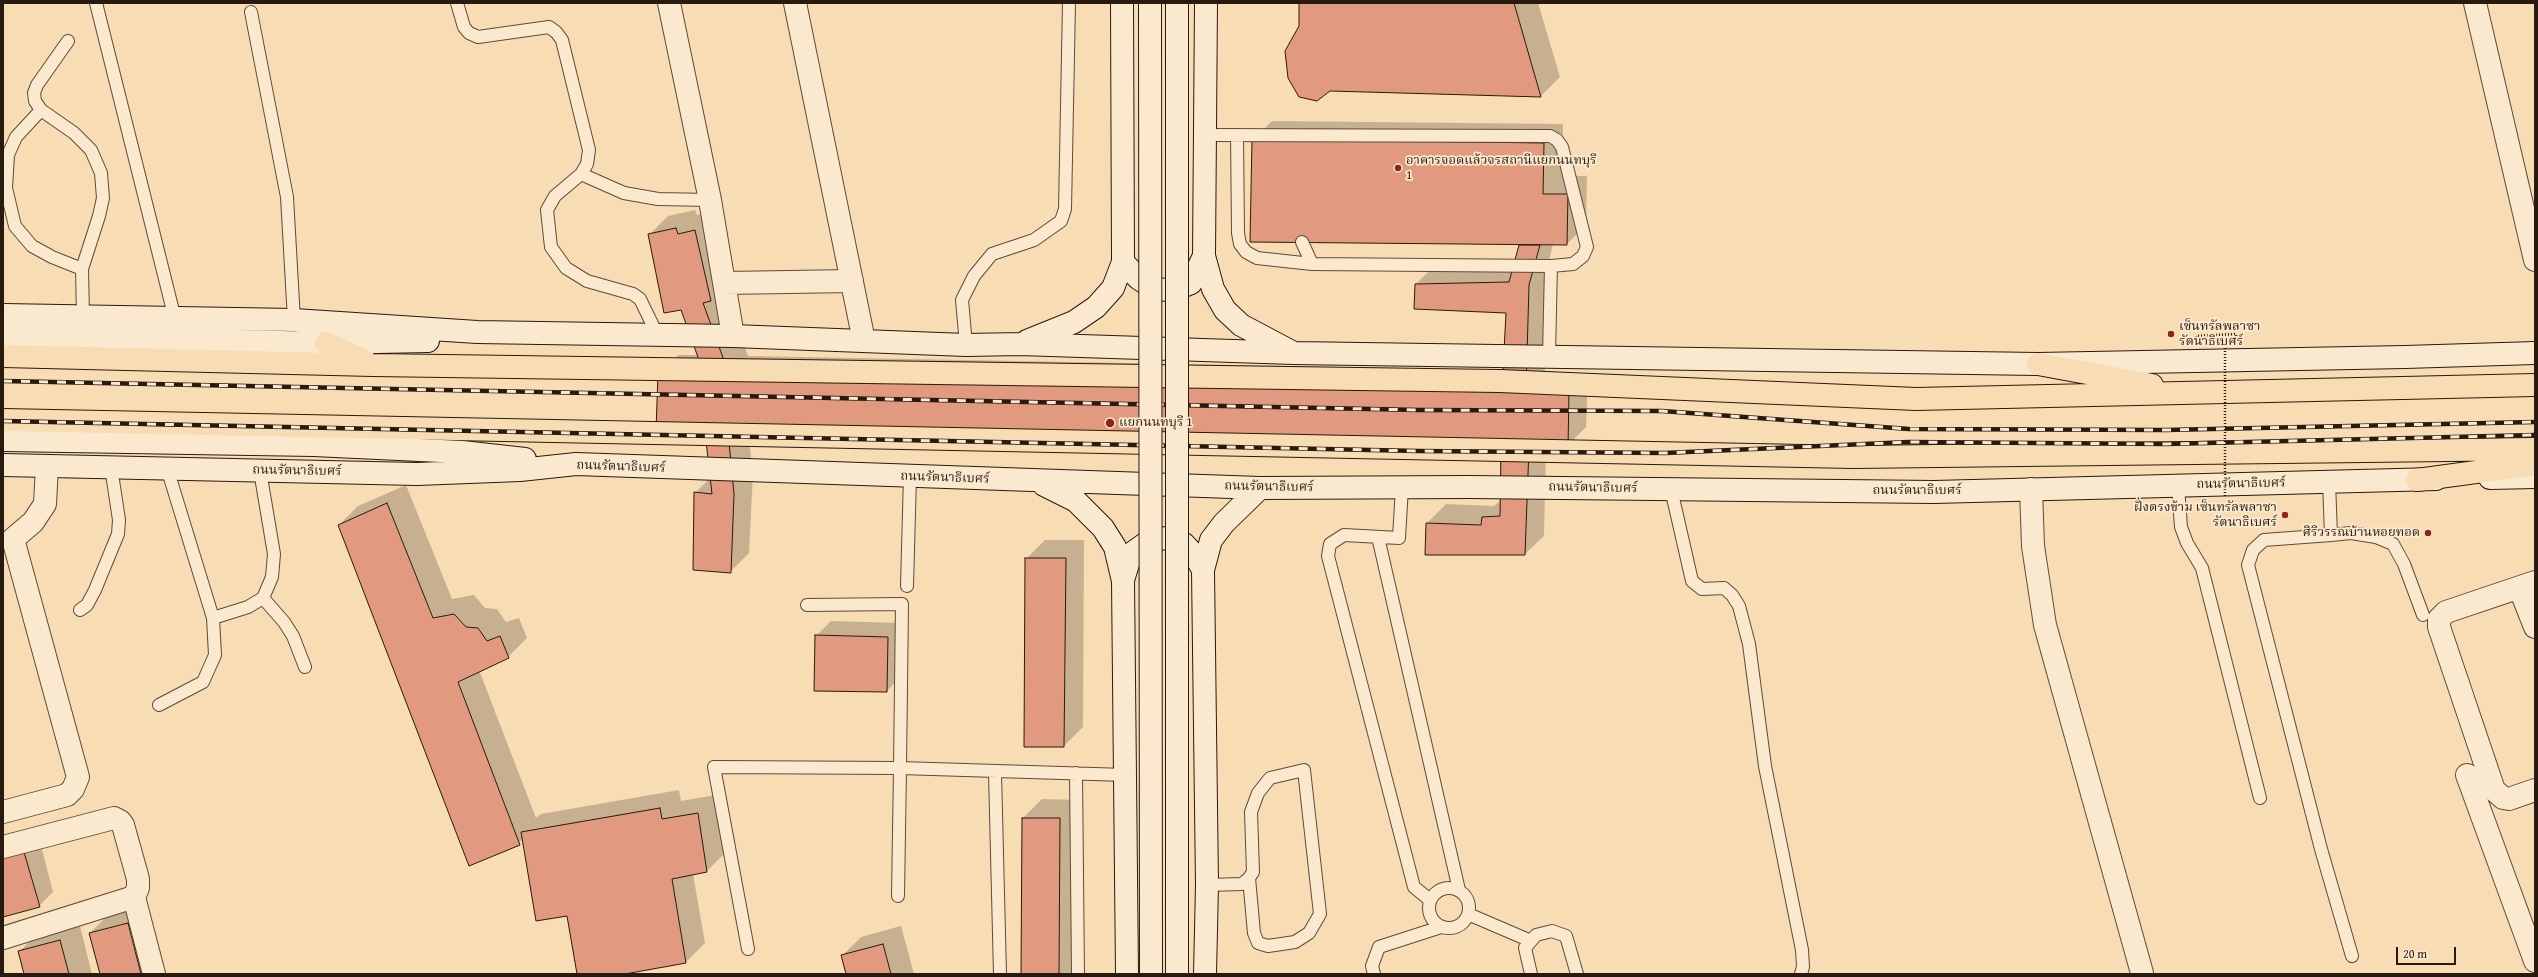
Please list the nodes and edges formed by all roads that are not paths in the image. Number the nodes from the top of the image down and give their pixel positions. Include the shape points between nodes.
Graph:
1 (96, 3) edge
2 (458, 3) edge
3 (669, 3) edge
4 (795, 3) edge
5 (1069, 3) edge
6 (1122, 3) edge
7 (1150, 3) edge
8 (1177, 3) edge
9 (1206, 3) edge
10 (2475, 3) edge
11 (251, 12) dead end
12 (68, 41) dead end
13 (41, 110) junction
14 (1205, 135) junction
15 (1237, 135) junction
16 (581, 174) junction
17 (710, 200) junction
18 (1302, 242) dead end
19 (1204, 256) junction
20 (2535, 260) edge
21 (1123, 262) junction
22 (1312, 264) junction
23 (1551, 266) junction
24 (82, 269) junction
25 (852, 281) junction
26 (725, 284) junction
27 (3, 315) edge
28 (83, 316) junction
29 (175, 319) junction
30 (294, 320) junction
31 (477, 332) junction
32 (657, 334) junction
33 (3, 336) edge
34 (733, 336) junction
35 (864, 341) junction
36 (321, 343) junction
37 (1020, 344) junction
38 (966, 345) junction
39 (1294, 353) junction
40 (2535, 353) edge
41 (1549, 355) junction
42 (3, 356) edge
43 (2038, 364) junction
44 (373, 365) junction
45 (2535, 385) edge
46 (2198, 394) junction
47 (3, 420) edge
48 (3, 440) edge
49 (2535, 449) edge
50 (576, 464) junction
51 (2535, 464) edge
52 (3, 465) edge
53 (47, 466) junction
54 (110, 467) junction
55 (167, 468) junction
56 (260, 470) junction
57 (910, 476) junction
58 (2535, 477) edge
59 (2417, 480) junction
60 (1037, 482) junction
61 (2329, 482) junction
62 (2178, 486) junction
63 (1260, 488) junction
64 (1402, 488) junction
65 (1671, 489) junction
66 (2031, 489) junction
67 (2331, 535) junction
68 (1378, 537) junction
69 (1203, 570) junction
70 (1123, 581) junction
71 (907, 586) dead end
72 (2528, 586) edge
73 (262, 598) junction
74 (807, 605) dead end
75 (80, 610) dead end
76 (2423, 615) dead end
77 (213, 618) junction
78 (2535, 627) edge
79 (305, 667) dead end
80 (159, 705) dead end
81 (900, 768) junction
82 (995, 773) junction
83 (1076, 773) junction
84 (1126, 775) junction
85 (2467, 775) dead end
86 (2535, 790) edge
87 (2260, 798) dead end
88 (3, 812) edge
89 (3, 847) edge
90 (1249, 878) junction
91 (1207, 885) junction
92 (1459, 890) junction
93 (898, 896) dead end
94 (134, 897) junction
95 (1430, 900) junction
96 (1468, 914) junction
97 (1441, 927) junction
98 (3, 938) edge
99 (1531, 941) junction
100 (748, 949) dead end
101 (2352, 956) dead end
102 (2535, 961) edge
103 (1373, 970) edge
104 (2142, 973) dead end
105 (154, 974) edge
106 (1000, 974) edge
107 (1078, 974) edge
108 (1127, 974) edge
109 (1151, 974) edge
110 (1178, 974) edge
111 (1205, 974) edge
112 (1531, 974) edge
113 (1577, 974) edge
114 (1801, 974) edge

1 - 29 lane
2 - 16 lane via 464,27 478,37 549,27 562,40 589,150 587,164
3 - 17 main road
4 - 25 main road
5 - 38 lane via 1065,209 1061,221 1034,240 992,254 974,276 962,300
6 - 21 main road
7 - 109 main road, bridge
8 - 110 main road, bridge
9 - 14 main road
10 - 20 main road
11 - 30 lane via 287,197
12 - 13 lane via 37,85 35,101
13 - 24 lane via 74,133 91,150 101,173 103,198 100,216
13 - 24 lane via 16,137 8,155 6,188 15,226 32,246
14 - 15 lane
14 - 19 main road
15 - 22 lane via 1240,244 1246,252 1257,258
15 - 23 lane via 1550,136 1562,147 1587,247 1583,256 1573,264
16 - 17 lane via 624,193 658,199
16 - 32 lane via 555,196 547,210 551,247 566,268 588,281 633,294 640,299
17 - 26 main road
18 - 22 lane
19 - 21 main road via 1191,283 1176,289 1156,290 1138,278
19 - 39 main road via 1213,289 1225,310 1242,325
21 - 37 main road via 1112,288 1096,307 1074,322
22 - 23 lane via 1519,261
23 - 41 lane
24 - 28 lane
25 - 26 main road
25 - 35 main road
26 - 34 main road
27 - 28 main road
28 - 29 main road
29 - 30 main road
30 - 31 main road
31 - 32 main road
31 - 36 main road via 422,342
32 - 34 main road
33 - 36 main road
34 - 35 main road
35 - 38 main road
36 - 44 main road
37 - 38 main road
37 - 39 main road
39 - 41 main road
40 - 43 main road
41 - 43 main road
42 - 44 main road
43 - 46 main road
44 - 46 main road via 1500,381 1916,399
45 - 46 main road
47 - 49 main road via 1853,456
48 - 50 main road via 314,445 462,452
50 - 56 main road, ถนนรัตนาธิเบศร์ via 520,470 418,474
50 - 57 main road, ถนนรัตนาธิเบศร์
51 - 59 main road
52 - 53 main road, ถนนรัตนาธิเบศร์
53 - 54 main road, ถนนรัตนาธิเบศร์
53 - 88 main road via 45,504 33,522 13,539 78,777 73,789 66,795
54 - 55 main road, ถนนรัตนาธิเบศร์
54 - 75 lane via 119,520 118,534 95,590 87,605
55 - 56 main road, ถนนรัตนาธิเบศร์
55 - 77 lane
56 - 73 lane via 274,554 272,577
57 - 60 main road, ถนนรัตนาธิเบศร์
57 - 71 lane
58 - 59 main road, ถนนรัตนาธิเบศร์
59 - 61 main road, ถนนรัตนาธิเบศร์
60 - 63 main road, ถนนรัตนาธิเบศร์
60 - 70 main road via 1076,501 1103,528 1115,547
61 - 62 main road, ถนนรัตนาธิเบศร์
61 - 67 lane
62 - 66 main road, ถนนรัตนาธิเบศร์
62 - 87 lane via 2181,527 2202,568
63 - 64 main road, ถนนรัตนาธิเบศร์
63 - 69 main road via 1224,523 1211,540
64 - 65 main road, ถนนรัตนาธิเบศร์
64 - 68 lane via 1399,538
65 - 66 main road, ถนนรัตนาธิเบศร์ via 1934,492
65 - 114 lane via 1692,581 1702,589 1724,588 1739,606 1749,644 1765,766 1802,950
66 - 104 main road via 2033,546 2045,625
67 - 76 lane via 2376,537 2393,544 2404,564
67 - 101 lane via 2264,540 2253,550 2248,565 2321,849
68 - 92 lane
68 - 95 lane via 1344,535 1330,544 1328,556 1414,887
69 - 70 main road via 1196,556 1184,544 1166,538 1148,541 1131,554
69 - 91 main road
70 - 84 main road
72 - 78 main road
72 - 86 main road via 2446,612 2439,619 2439,627 2494,790 2503,798 2509,799
73 - 77 lane via 248,607
73 - 79 lane via 293,636
74 - 81 lane via 902,604
77 - 80 lane via 215,655 203,682
81 - 82 lane
81 - 93 lane
81 - 100 lane via 714,767
82 - 83 lane
82 - 106 lane
83 - 84 lane
83 - 107 lane
84 - 108 main road
85 - 102 main road
89 - 94 main road via 114,818 123,825 138,879
90 - 90 lane via 1254,933 1258,943 1268,946 1295,942 1309,932 1320,914 1304,770 1270,778 1258,793 1251,812 1253,872
90 - 91 lane via 1242,884
91 - 111 main road
92 - 95 lane via 1439,890
92 - 96 lane via 1468,901
94 - 98 main road
94 - 105 main road
95 - 97 lane via 1429,913
96 - 97 lane via 1460,925
96 - 99 lane
97 - 103 lane via 1379,947
99 - 112 lane via 1525,948
99 - 113 lane via 1536,935 1552,931 1566,936

